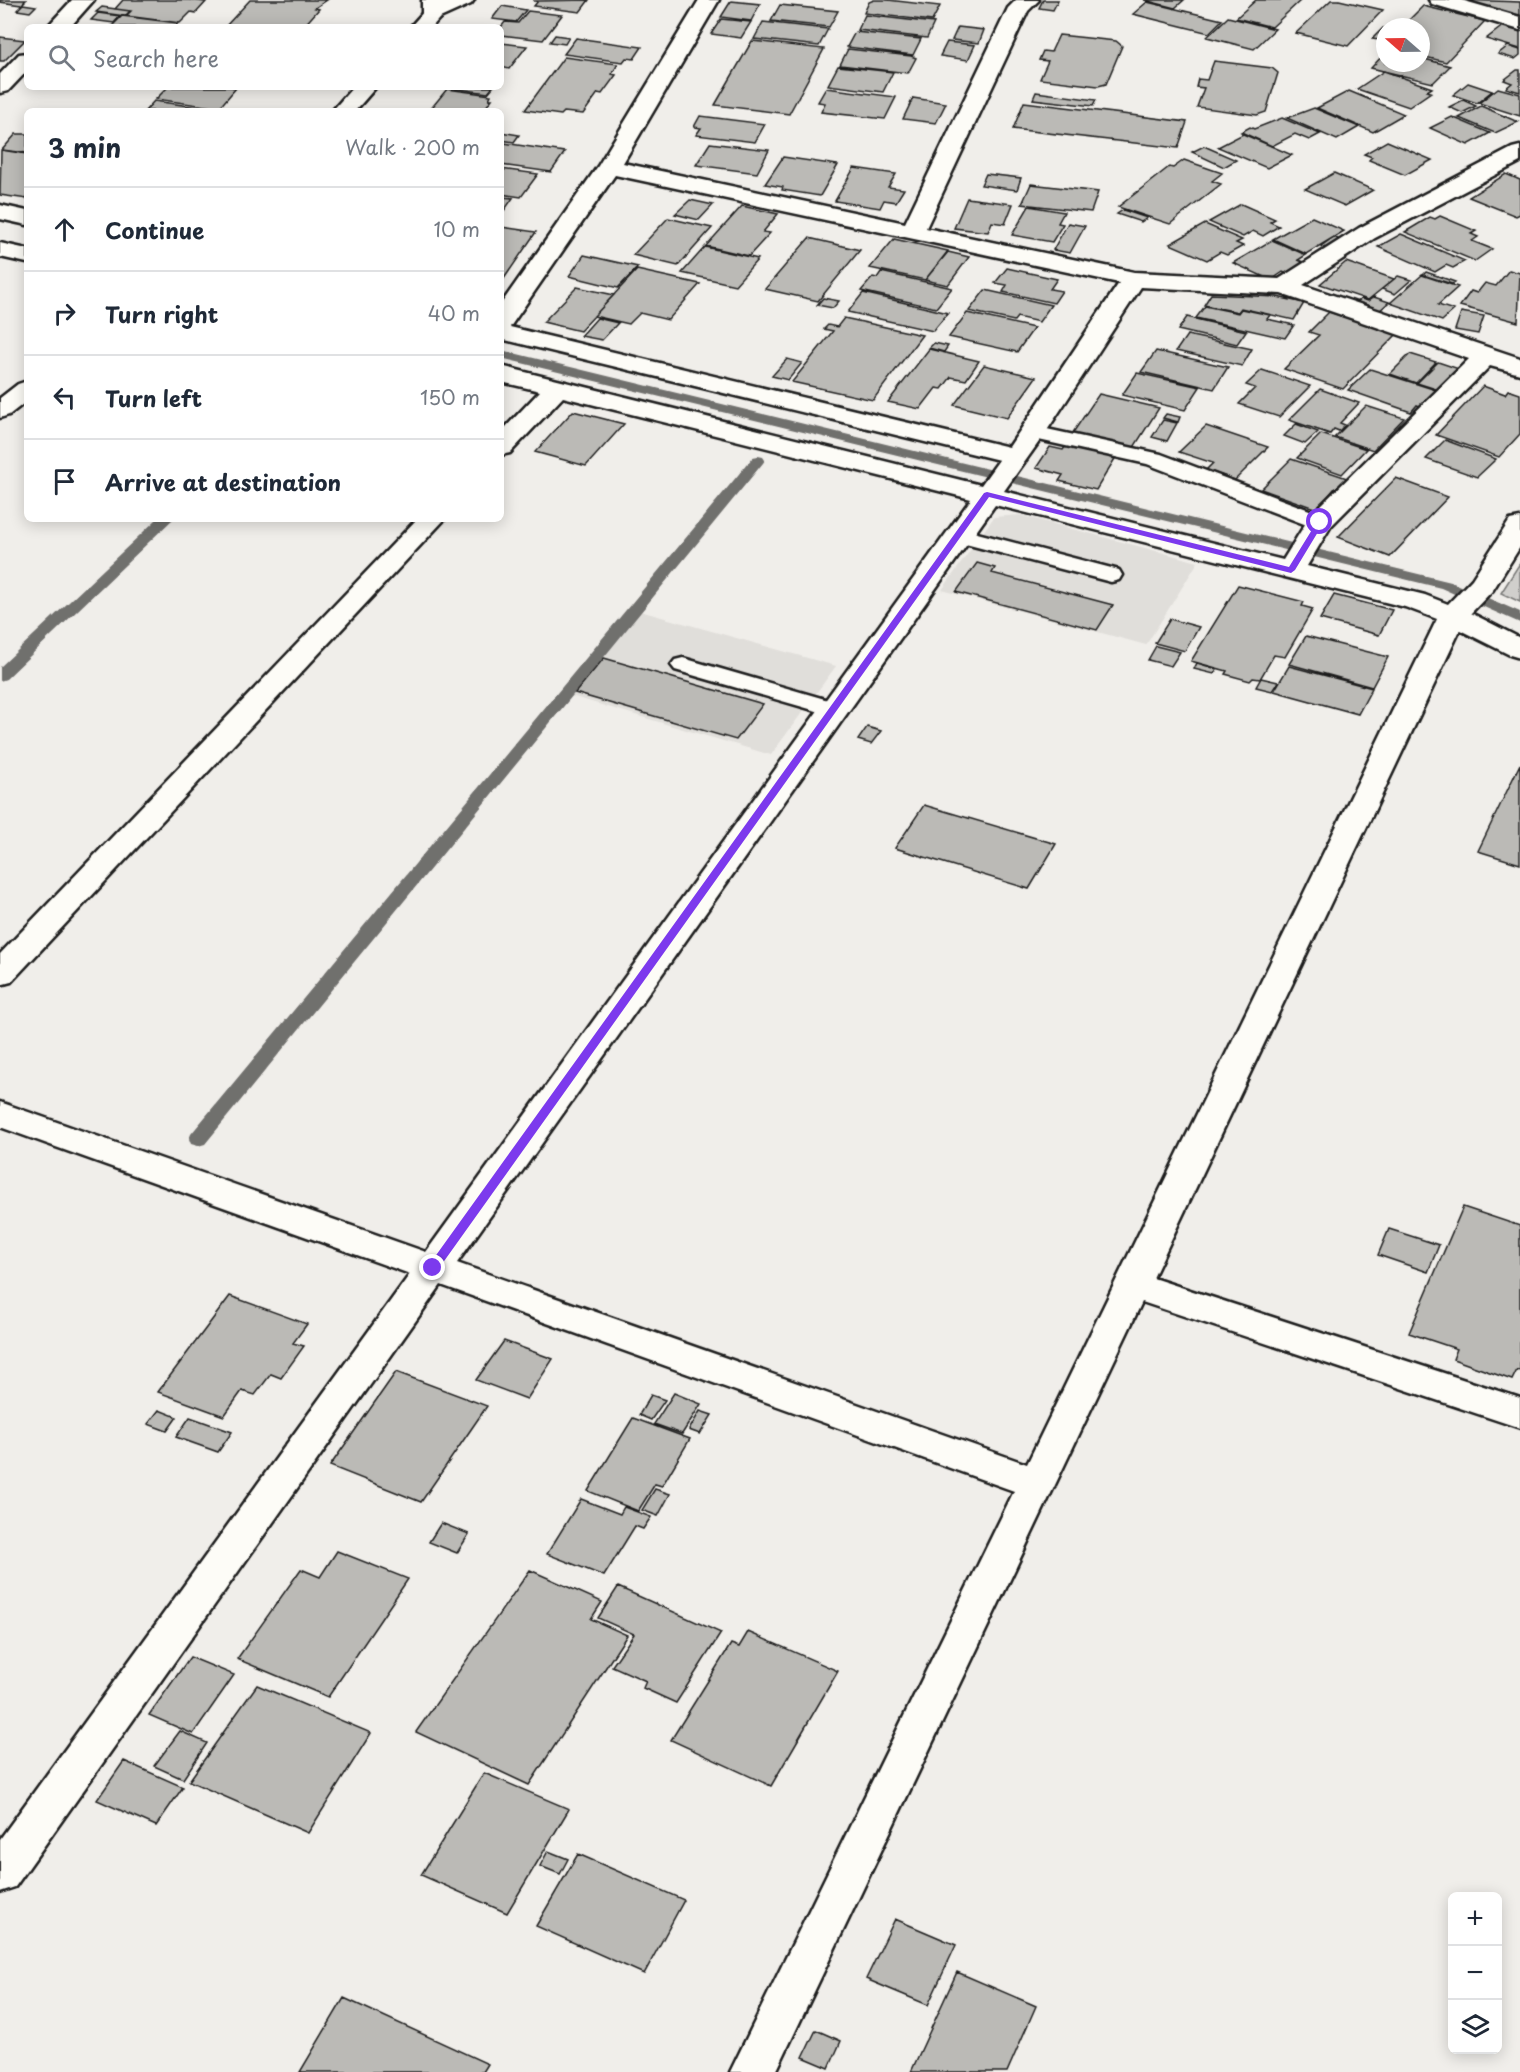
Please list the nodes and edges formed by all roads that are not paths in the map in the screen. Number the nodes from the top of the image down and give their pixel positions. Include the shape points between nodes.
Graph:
1 (84, 0) edge
2 (464, 0) edge
3 (709, 0) edge
4 (1029, 0) edge
5 (1439, 0) edge
6 (432, 10) edge
7 (61, 24) edge
8 (1520, 24) edge
9 (24, 61) edge
10 (0, 86) edge
11 (362, 90) edge
12 (346, 108) edge
13 (1516, 159) edge
14 (609, 167) junction
15 (0, 212) edge
16 (24, 217) edge
17 (913, 231) junction
18 (0, 250) edge
19 (24, 255) edge
20 (1134, 279) junction
21 (1284, 287) junction
22 (504, 318) edge
23 (504, 333) edge
24 (1486, 356) junction
25 (1520, 366) edge
26 (504, 375) edge
27 (557, 388) junction
28 (24, 391) edge
29 (0, 410) edge
30 (1033, 432) junction
31 (504, 444) edge
32 (1001, 475) junction
33 (429, 522) edge
34 (1520, 526) edge
35 (958, 535) junction
36 (1304, 548) junction
37 (1111, 575) dead end
38 (1458, 610) junction
39 (1520, 649) edge
40 (683, 665) dead end
41 (834, 709) junction
42 (0, 974) edge
43 (0, 1114) edge
44 (433, 1268) junction
45 (1131, 1284) junction
46 (1520, 1413) edge
47 (1037, 1483) junction
48 (0, 1873) edge
49 (753, 2072) edge

1 - 7 street
2 - 6 street
3 - 14 street
4 - 17 street via 1018,8
5 - 8 street
9 - 10 street
11 - 12 street
13 - 21 street via 1367,233
14 - 17 street
14 - 22 street
15 - 16 street
17 - 20 street
18 - 19 street
20 - 21 street
20 - 30 street
21 - 24 street
23 - 32 street
24 - 25 street
24 - 36 street
26 - 27 street
27 - 31 street
27 - 32 street
28 - 29 street
30 - 32 street
30 - 36 lane via 1153,459
32 - 35 street
32 - 36 street
33 - 42 street
34 - 38 street via 1483,584
35 - 37 lane
35 - 41 street
36 - 38 street via 1415,601
38 - 39 street
38 - 45 street
40 - 41 lane
41 - 44 street
43 - 44 street
44 - 47 street
44 - 48 street
45 - 46 street
45 - 47 street
47 - 49 street

